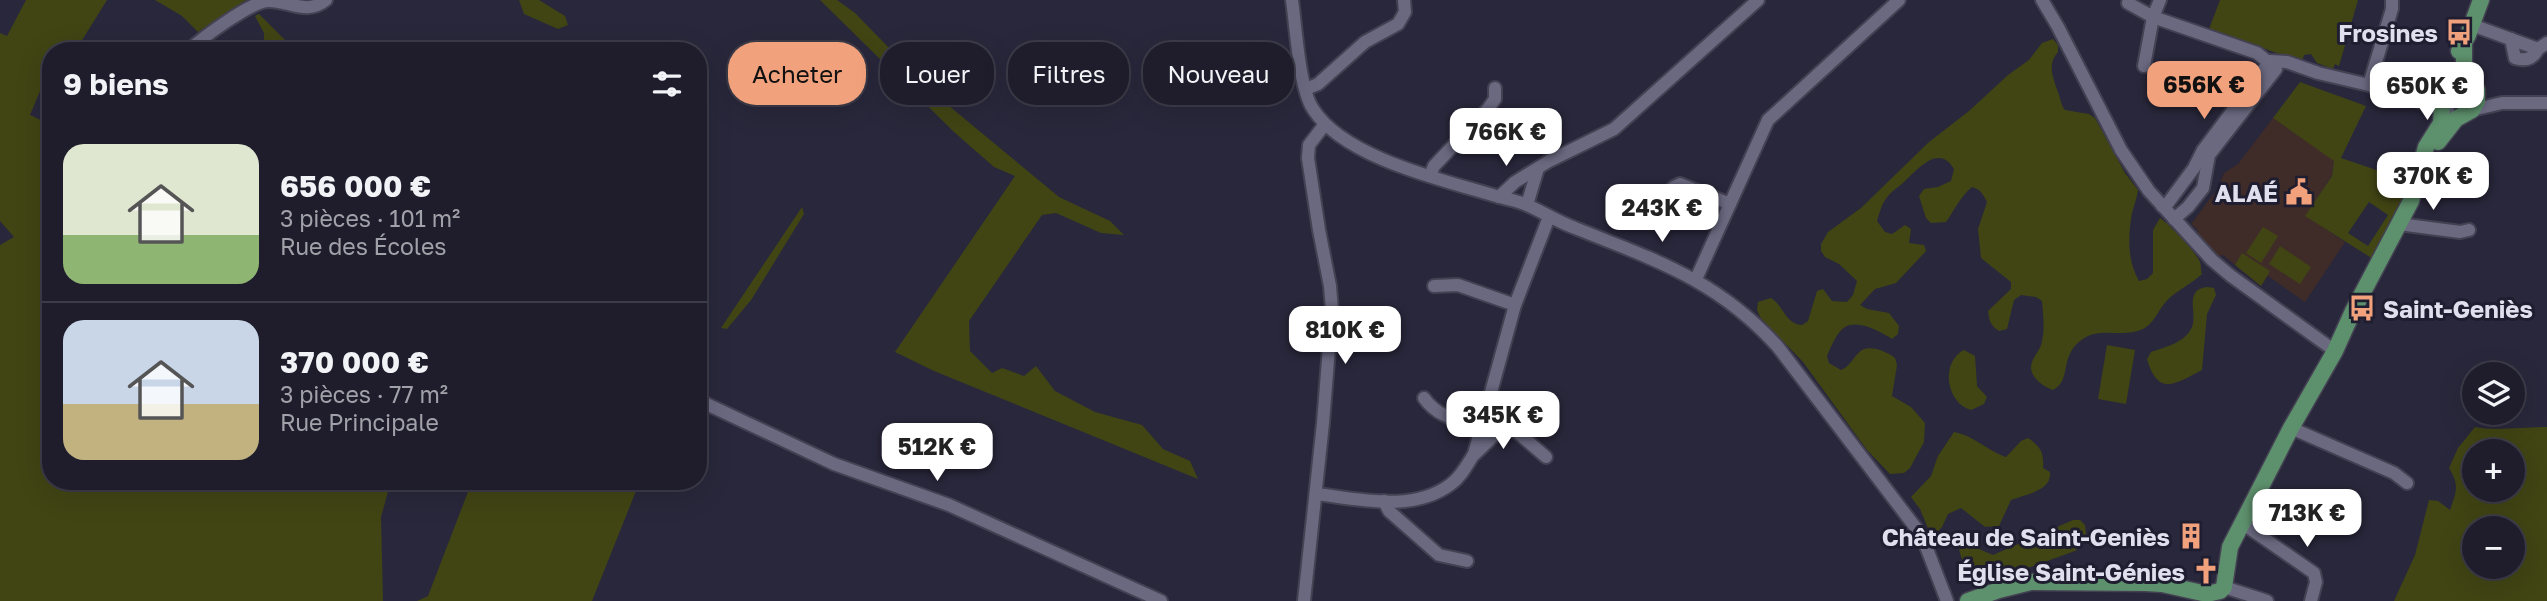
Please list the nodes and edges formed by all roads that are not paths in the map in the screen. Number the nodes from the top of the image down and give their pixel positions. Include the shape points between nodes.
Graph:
1 (326, 0) edge
2 (1292, 0) edge
3 (1404, 0) edge
4 (1899, 0) edge
5 (2042, 0) edge
6 (2160, 0) edge
7 (2392, 0) edge
8 (2481, 0) edge
9 (1753, 2) edge
10 (2128, 3) dead end
11 (2153, 17) junction
12 (2472, 25) junction
13 (201, 42) edge
14 (2464, 45) junction
15 (2543, 46) edge
16 (2273, 65) junction
17 (2144, 66) dead end
18 (2369, 85) junction
19 (2474, 86) junction
20 (1495, 88) dead end
21 (1306, 89) junction
22 (2414, 99) junction
23 (2547, 101) edge
24 (2452, 102) junction
25 (2502, 103) junction
26 (1325, 124) junction
27 (1538, 168) junction
28 (2199, 170) junction
29 (1430, 176) junction
30 (1499, 197) junction
31 (1730, 204) junction
32 (1527, 205) junction
33 (2162, 206) junction
34 (1549, 217) junction
35 (2174, 219) junction
36 (1636, 221) dead end
37 (2399, 224) junction
38 (2469, 230) dead end
39 (1696, 279) junction
40 (1434, 286) dead end
41 (1515, 305) junction
42 (2335, 351) junction
43 (1424, 398) dead end
44 (707, 404) edge
45 (1487, 406) junction
46 (1507, 423) junction
47 (1481, 427) junction
48 (2291, 428) junction
49 (1475, 454) junction
50 (1546, 457) dead end
51 (2407, 482) dead end
52 (1316, 495) junction
53 (1384, 501) junction
54 (2242, 523) junction
55 (1467, 561) dead end
56 (2227, 594) edge
57 (1161, 601) edge
58 (1304, 601) edge
59 (1947, 601) edge
60 (1968, 601) edge
61 (2267, 601) edge
62 (2311, 601) edge

1 - 13 street via 308,8 279,1 256,4
2 - 21 street
3 - 21 street via 1405,12 1398,24 1365,42 1318,84
4 - 31 street via 1768,120
5 - 33 street via 2133,171
6 - 11 street
7 - 18 street
8 - 12 main road
9 - 27 street via 1614,129
10 - 11 street
11 - 16 street via 2256,53
11 - 17 street
12 - 14 main road
12 - 15 street
14 - 19 main road via 2464,66
14 - 24 main road via 2459,51
16 - 18 street via 2287,62
16 - 28 street via 2203,150
18 - 22 street
19 - 24 main road via 2477,100
19 - 24 main road via 2461,78
19 - 25 street
20 - 29 street via 1488,109 1434,166
21 - 26 street via 1313,110
22 - 24 street
22 - 24 street
23 - 25 street
24 - 25 street
24 - 37 main road via 2456,120 2423,160
26 - 29 street via 1349,143
26 - 52 street via 1309,145 1308,158 1332,310
27 - 30 street
27 - 32 street
28 - 33 street
28 - 35 street via 2203,188
29 - 30 street
30 - 32 street
31 - 36 street via 1680,184
31 - 39 street
32 - 34 street
33 - 35 street
34 - 39 street
34 - 41 street
35 - 42 street via 2231,276
37 - 38 street
37 - 42 main road
39 - 59 street via 1742,312 1778,347 1922,536
40 - 41 street via 1458,285
41 - 45 street
42 - 48 main road
43 - 47 street via 1441,415
44 - 57 street via 834,464 949,505
45 - 46 street
45 - 47 street
46 - 49 street
46 - 50 street
47 - 49 street
48 - 51 street
48 - 54 main road
49 - 53 street via 1462,474 1437,492 1405,502
52 - 53 street
52 - 58 street
53 - 55 street via 1439,555
54 - 56 main road via 2230,547
54 - 62 street via 2314,573
56 - 60 main road via 2162,584 2031,582
56 - 61 street

